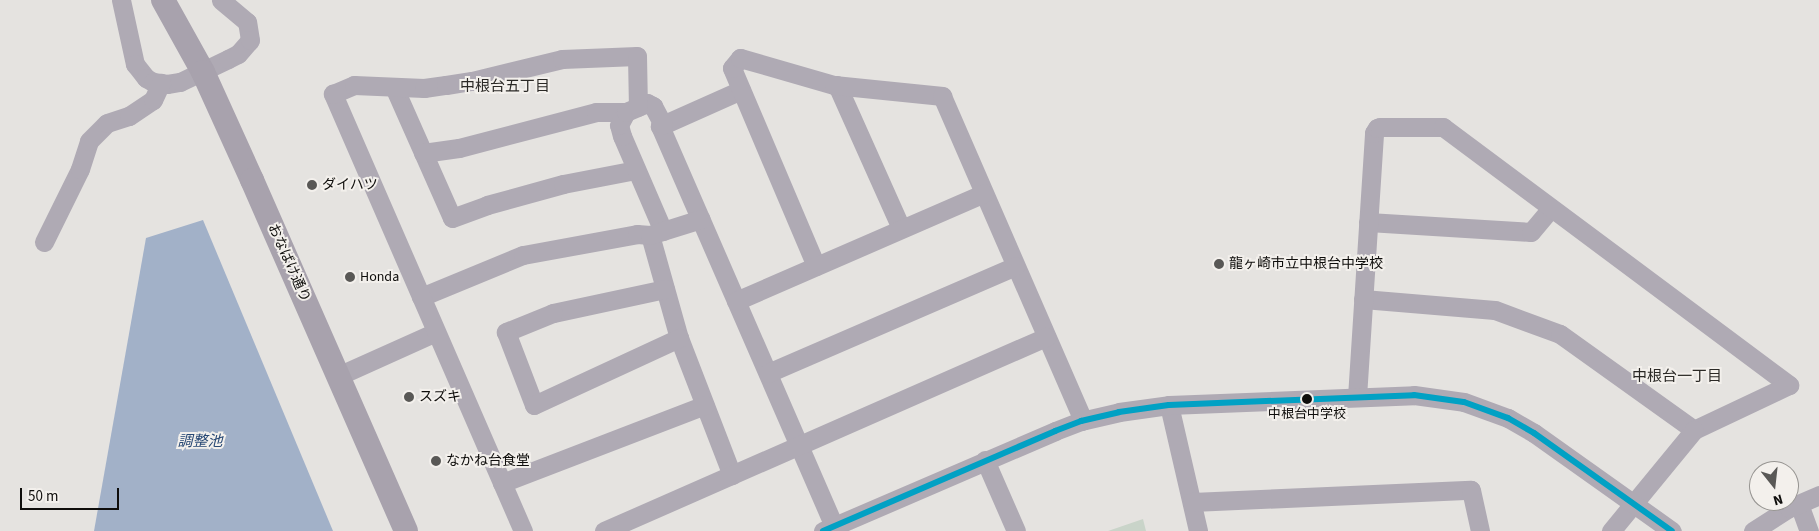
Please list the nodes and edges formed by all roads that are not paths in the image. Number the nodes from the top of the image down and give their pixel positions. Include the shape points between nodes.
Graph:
1 (120, 0) edge
2 (164, 0) edge
3 (221, 0) edge
4 (203, 72) junction
5 (161, 83) junction
6 (837, 85) junction
7 (394, 88) junction
8 (741, 90) junction
9 (632, 110) junction
10 (663, 125) junction
11 (423, 153) junction
12 (636, 170) junction
13 (984, 192) junction
14 (1550, 208) junction
15 (701, 219) junction
16 (1368, 222) junction
17 (901, 228) junction
18 (657, 233) junction
19 (44, 242) dead end
20 (816, 266) junction
21 (1015, 266) junction
22 (666, 289) junction
23 (421, 297) junction
24 (1363, 299) junction
25 (736, 301) junction
26 (436, 332) junction
27 (1046, 337) junction
28 (679, 338) junction
29 (768, 373) junction
30 (338, 376) junction
31 (1357, 397) junction
32 (705, 405) junction
33 (1169, 405) junction
34 (1083, 421) junction
35 (1694, 430) junction
36 (799, 446) junction
37 (985, 460) junction
38 (732, 475) junction
39 (502, 483) junction
40 (1819, 495) edge
41 (1192, 502) junction
42 (1634, 504) junction
43 (1800, 504) junction
44 (829, 529) edge
45 (406, 531) edge
46 (523, 531) edge
47 (604, 531) edge
48 (1016, 531) edge
49 (1198, 531) edge
50 (1480, 531) edge
51 (1611, 531) edge
52 (1672, 531) edge
53 (1753, 531) edge
54 (1809, 531) edge

1 - 5 street via 135,64 146,78
2 - 4 main road, おなばけ通り
3 - 4 street via 247,22 250,40 238,54
4 - 5 street via 180,82
4 - 30 main road, おなばけ通り
5 - 19 street via 153,100 129,116 107,123 89,141 80,170
6 - 8 street via 740,58 732,68
6 - 13 street via 942,96
6 - 17 street
7 - 9 street via 424,88 472,81 562,59 637,56
7 - 11 street
7 - 23 street via 354,85 333,94
8 - 10 street
8 - 20 street
9 - 10 street via 647,103 653,106
9 - 11 street via 596,112 459,148
9 - 12 street via 619,125
10 - 15 street via 660,126
11 - 12 street via 452,218 562,184
12 - 18 street
13 - 17 street
13 - 21 street
14 - 16 street via 1531,232
14 - 16 street via 1443,127 1380,127 1374,133
14 - 35 street via 1789,385
15 - 18 street
15 - 25 street
16 - 24 street
17 - 20 street
18 - 22 street
18 - 23 street via 523,255
20 - 25 street
21 - 27 street
21 - 29 street
22 - 28 street
22 - 28 street via 552,313 506,332 534,405
23 - 26 street
24 - 31 street
24 - 35 street via 1495,310 1560,334
25 - 29 street
26 - 30 street
26 - 39 street
27 - 34 street
27 - 36 street
28 - 32 street
29 - 36 street
30 - 45 main road, おなばけ通り
31 - 33 street
31 - 42 street via 1438,397 1490,410 1534,433
32 - 38 street
32 - 39 street
33 - 34 street via 1127,410
33 - 41 street
34 - 37 street
35 - 42 street
36 - 38 street
36 - 44 street
37 - 44 street
37 - 48 street
38 - 47 street
39 - 46 street
40 - 43 street
41 - 49 street
41 - 50 street via 1471,490
42 - 51 street
42 - 52 street
43 - 53 street
43 - 54 street

